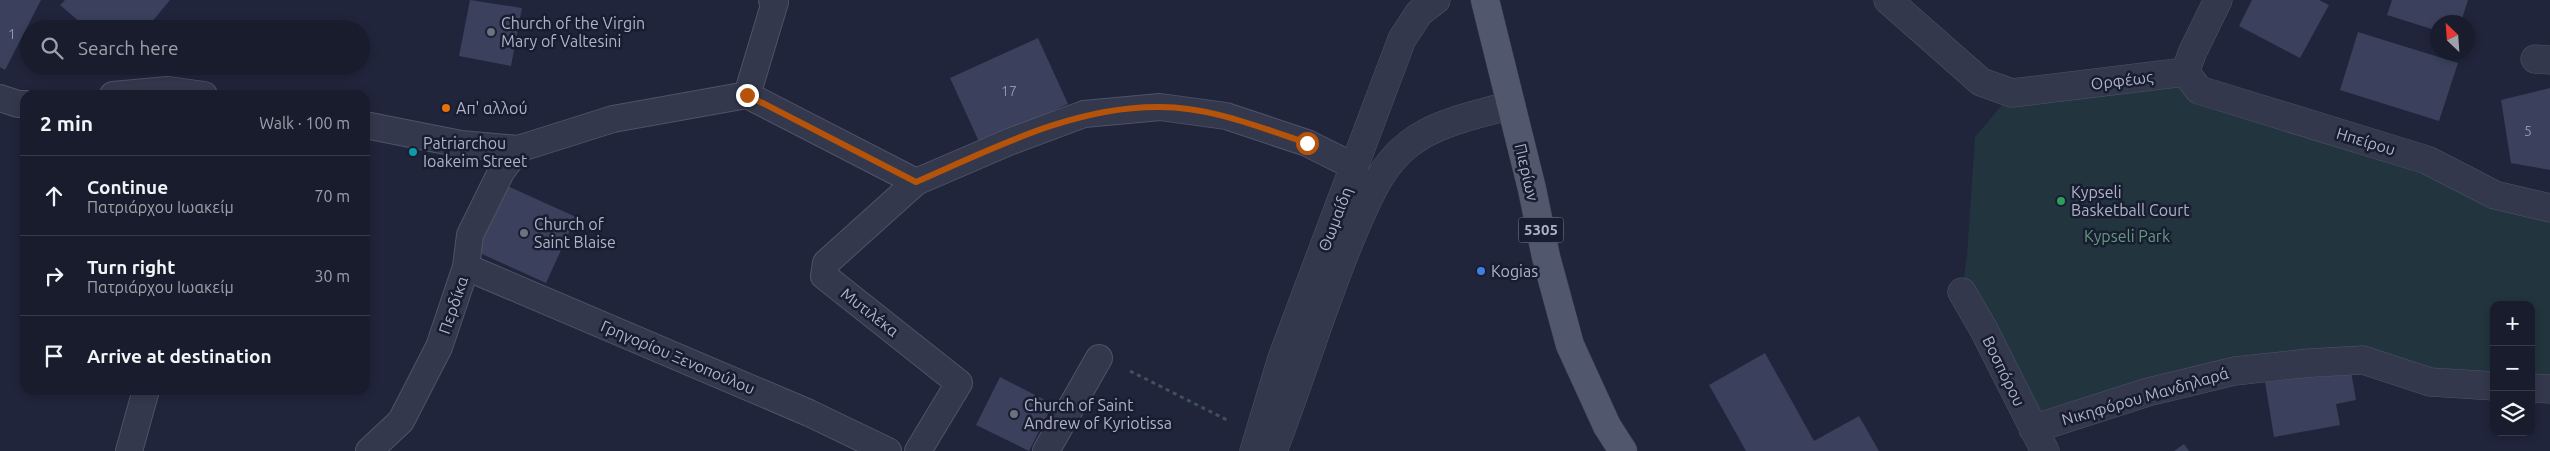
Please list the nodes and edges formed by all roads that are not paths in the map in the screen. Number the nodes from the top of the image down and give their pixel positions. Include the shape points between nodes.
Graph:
1 (772, 0) edge
2 (1436, 0) edge
3 (1485, 0) edge
4 (1888, 0) edge
5 (2218, 0) edge
6 (2185, 72) junction
7 (747, 95) junction
8 (1511, 105) junction
9 (370, 126) edge
10 (518, 149) junction
11 (1355, 167) junction
12 (916, 182) junction
13 (2550, 208) edge
14 (466, 267) junction
15 (1962, 292) dead end
16 (1099, 358) road end
17 (2490, 386) edge
18 (2535, 388) edge
19 (2550, 389) edge
20 (145, 395) edge
21 (2039, 440) edge
22 (1262, 446) edge
23 (129, 451) edge
24 (369, 451) edge
25 (888, 451) edge
26 (918, 451) edge
27 (1046, 451) edge
28 (1623, 451) edge

1 - 7 street via 775,2
2 - 11 street, Θωμαίδη via 1419,13 1402,39
3 - 8 main road, Πιερίων / 5305
4 - 6 street, Ορφέως via 1981,82 2012,92
5 - 6 street
6 - 13 street, Ηπείρου via 2199,90 2427,160 2495,195
7 - 10 street via 614,118
7 - 12 street
8 - 22 street, Θωμαίδη via 1436,128 1409,144 1391,161 1374,185
8 - 28 main road, Πιερίων / 5305 via 1570,345 1607,426
9 - 10 street via 461,144
10 - 14 street, Περδίκα via 501,172 470,236
11 - 12 street via 1307,143 1226,116 1160,107 1084,114
11 - 22 street, Θωμαίδη via 1282,358
12 - 26 street, Μυτιλέκα via 826,263 824,276 959,383
14 - 24 street, Περδίκα via 439,347 401,421
14 - 25 street, Γρηγορίου Ξενοπούλου via 809,413
15 - 21 street, Βοσπόρου
16 - 27 street
17 - 21 street, Νικηφόρου Μανδηλαρά via 2430,382 2363,360 2235,371 2148,392
18 - 19 street
20 - 23 street

